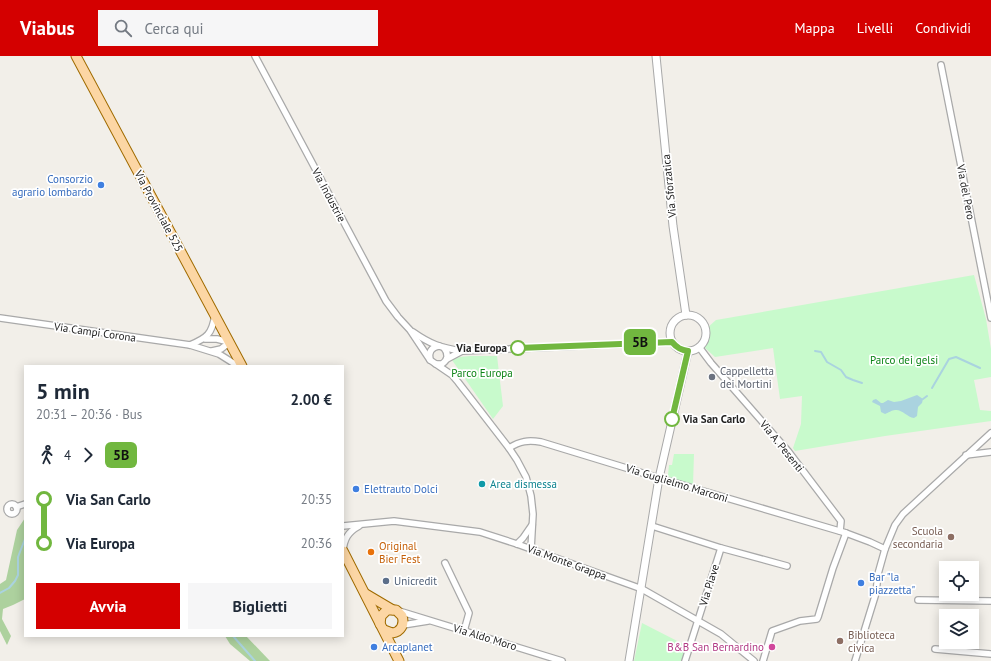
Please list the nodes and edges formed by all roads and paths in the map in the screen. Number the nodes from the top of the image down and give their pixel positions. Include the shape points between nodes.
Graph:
1 (76, 56) edge
2 (254, 56) edge
3 (656, 56) edge
4 (941, 65) dead end
5 (215, 315) junction
6 (686, 315) junction
7 (0, 318) edge
8 (991, 318) edge
9 (410, 330) junction
10 (205, 339) junction
11 (230, 342) junction
12 (672, 342) junction
13 (190, 344) junction
14 (442, 347) junction
15 (699, 347) junction
16 (210, 351) junction
17 (462, 351) junction
18 (688, 351) junction
19 (447, 359) junction
20 (432, 362) junction
21 (236, 365) edge
22 (242, 365) edge
23 (452, 375) junction
24 (991, 433) edge
25 (510, 448) junction
26 (991, 452) edge
27 (966, 455) junction
28 (659, 478) junction
29 (24, 504) edge
30 (16, 507) dead end
31 (361, 525) junction
32 (532, 525) junction
33 (344, 526) edge
34 (652, 526) junction
35 (843, 532) junction
36 (344, 543) edge
37 (517, 544) junction
38 (721, 548) junction
39 (885, 548) junction
40 (531, 549) junction
41 (344, 553) edge
42 (445, 563) dead end
43 (787, 566) dead end
44 (642, 589) junction
45 (365, 593) junction
46 (918, 600) dead end
47 (991, 601) edge
48 (395, 610) junction
49 (430, 621) junction
50 (698, 622) junction
51 (382, 627) junction
52 (401, 628) junction
53 (464, 631) junction
54 (935, 649) dead end
55 (991, 654) edge
56 (397, 658) edge
57 (562, 661) edge
58 (629, 661) edge
59 (685, 661) edge
60 (754, 661) edge
61 (762, 661) edge
62 (855, 661) edge

1 - 5 main road, Via Provinciale 525
2 - 9 street, Via Industrie via 386,301
3 - 6 street, Via Sforzatica via 673,226
4 - 8 street, Via del Pero
5 - 10 street via 212,330
5 - 11 main road, Via Provinciale 525
6 - 12 street via 680,316 671,325
6 - 15 street via 696,316 706,329 706,336
7 - 13 street, Via Campi Corona
9 - 14 street, Via Industrie via 426,341
9 - 20 street, Via Industrie
10 - 11 street, Via Campi Corona
10 - 13 street, Via Campi Corona
11 - 16 street via 217,351
11 - 22 main road, Via Provinciale 525
12 - 17 street
12 - 18 street via 681,350
13 - 16 street, Via Campi Corona
14 - 17 street
14 - 19 street, Via Industrie via 448,354
14 - 20 street via 431,350
15 - 18 street
15 - 35 street, Via A. Pesenti via 788,451 840,520
16 - 21 street, Via Campi Corona
17 - 19 street
18 - 28 street
19 - 20 street via 442,364
19 - 23 street, Via Industrie
20 - 23 street, Via Industrie
23 - 25 street, Via Industrie
24 - 27 street
25 - 28 street, Via Guglielmo Marconi via 529,440 541,442
25 - 32 street, Via Industrie via 526,477 531,496
26 - 27 street
27 - 39 street via 903,514
28 - 34 street
28 - 35 street, Via Guglielmo Marconi
29 - 30 street
31 - 33 street
31 - 36 street via 354,528
31 - 37 street, Via Monte Grappa via 394,521 480,532
32 - 37 street
32 - 40 street, Via Industrie
34 - 38 street
34 - 44 street
35 - 39 street, Via Guglielmo Marconi
35 - 61 street via 818,618 800,621 772,631
37 - 40 street, Via Monte Grappa
38 - 43 street
38 - 50 street, Via Piave
39 - 62 street via 876,593
40 - 44 street, Via Monte Grappa
41 - 45 main road
42 - 53 street via 469,613
44 - 50 street, Via Monte Grappa
44 - 58 street
45 - 48 main road
45 - 51 main road
46 - 47 street
48 - 49 street, Via Aldo Moro
48 - 51 main road via 387,610 384,613 381,618
48 - 52 main road via 403,617
49 - 52 street, Via Aldo Moro
49 - 53 street, Via Aldo Moro
50 - 59 street, Via Piave
50 - 60 street, Via Monte Grappa via 721,634
51 - 52 main road via 390,633
51 - 56 main road
52 - 56 main road via 396,641
53 - 57 street, Via Aldo Moro
54 - 55 street

